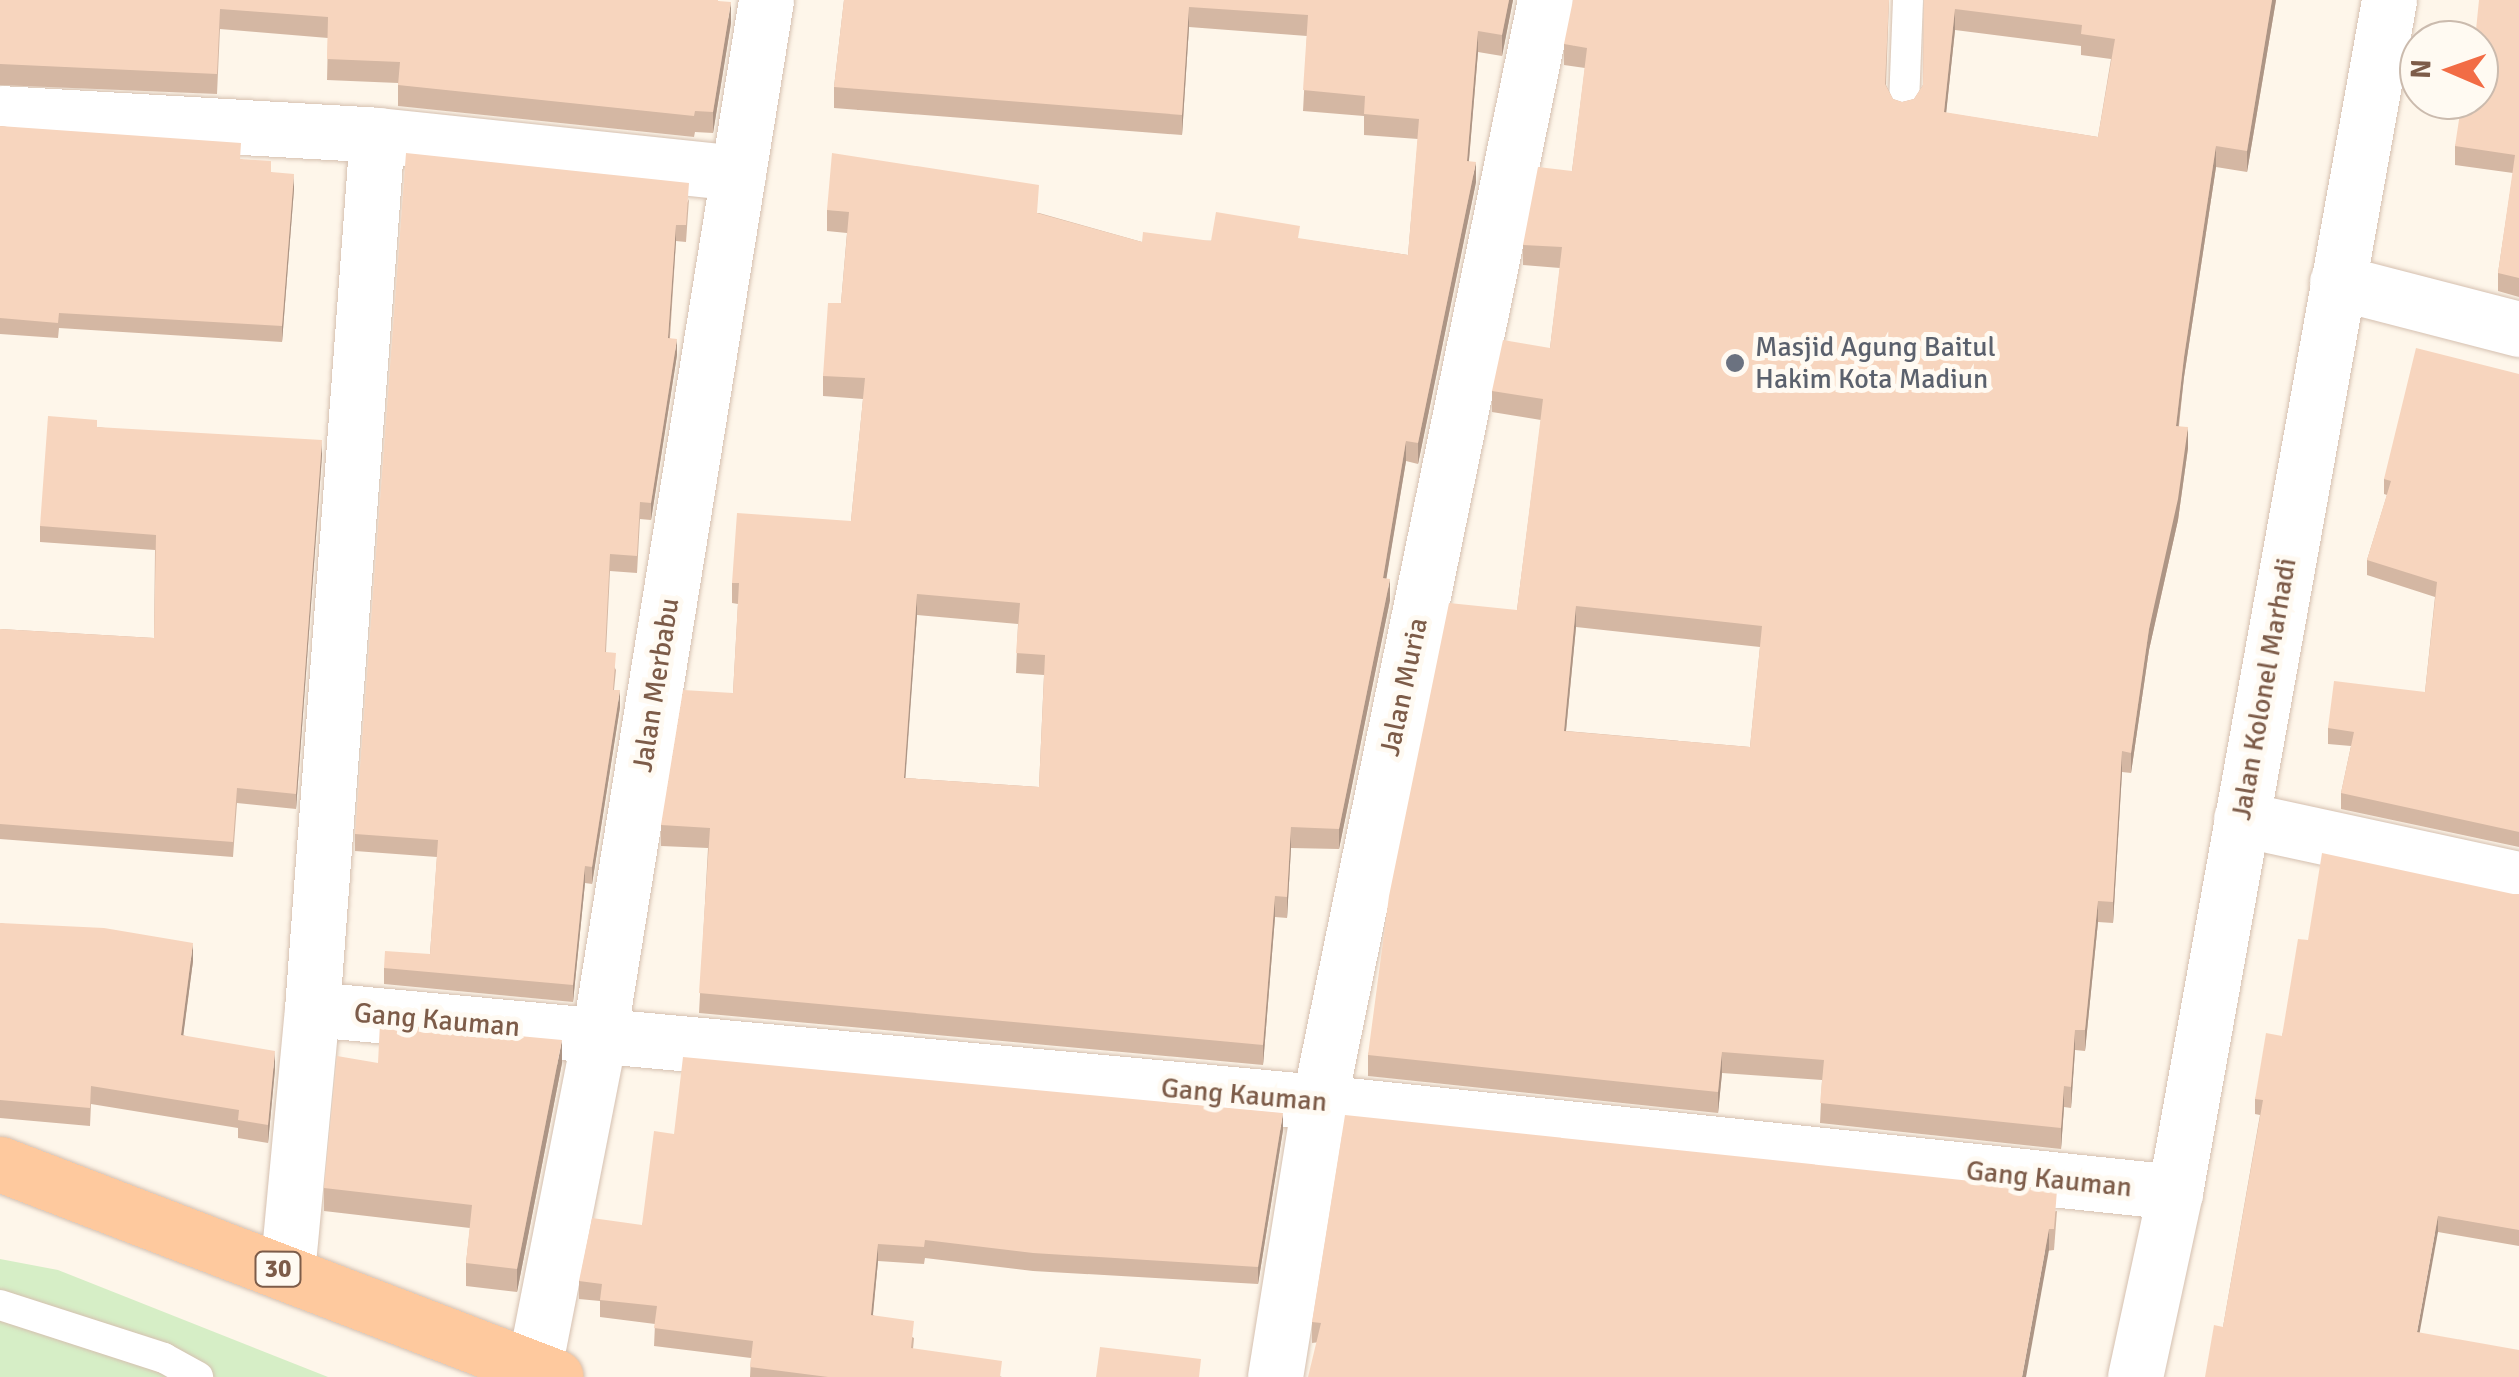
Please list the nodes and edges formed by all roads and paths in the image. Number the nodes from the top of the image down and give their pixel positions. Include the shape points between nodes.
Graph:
1 (766, 0) edge
2 (1546, 0) edge
3 (1908, 0) edge
4 (2389, 0) edge
5 (1904, 104) edge
6 (0, 112) edge
7 (377, 135) junction
8 (738, 173) junction
9 (2337, 282) junction
10 (2519, 330) edge
11 (2240, 819) junction
12 (2519, 878) edge
13 (312, 1008) junction
14 (599, 1036) junction
15 (1319, 1102) junction
16 (0, 1164) edge
17 (2174, 1192) junction
18 (287, 1273) junction
19 (0, 1305) edge
20 (545, 1372) edge
21 (198, 1377) edge
22 (1274, 1377) edge
23 (2135, 1377) edge

1 - 8 street, Jalan Merbabu
2 - 15 street, Jalan Muria
3 - 5 lane
4 - 9 street, Jalan Kolonel Marhadi
6 - 7 street
7 - 8 street
7 - 13 street
8 - 14 street, Jalan Merbabu
9 - 10 street
9 - 11 street, Jalan Kolonel Marhadi
11 - 12 street
11 - 17 street, Jalan Kolonel Marhadi
13 - 14 street, Gang Kauman
13 - 18 street
14 - 15 street, Gang Kauman
14 - 20 street, Jalan Merbabu
15 - 17 street, Gang Kauman
15 - 22 street, Jalan Muria
16 - 18 highway, 30
17 - 23 street, Jalan Kolonel Marhadi
18 - 20 highway, 30
19 - 21 lane via 164,1358

